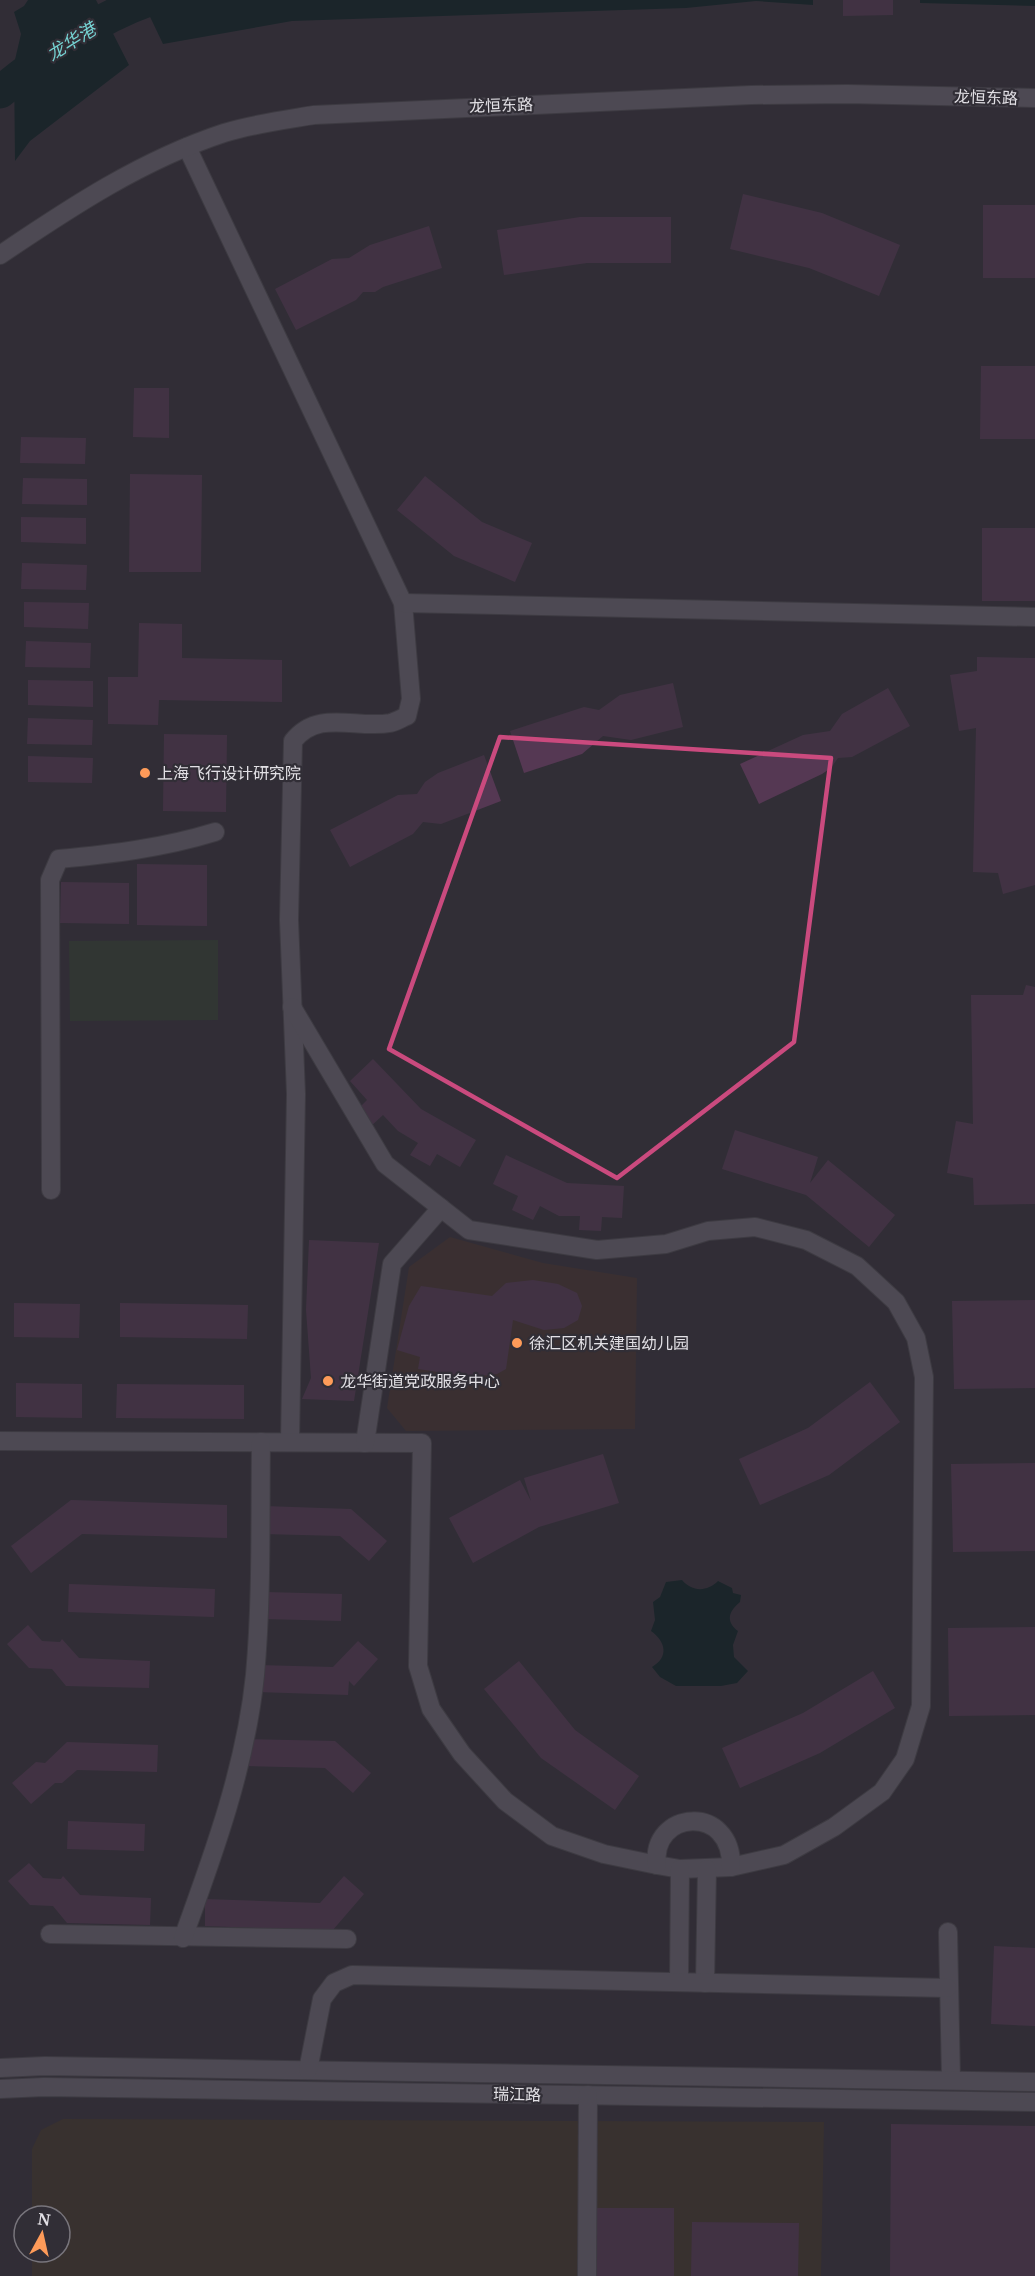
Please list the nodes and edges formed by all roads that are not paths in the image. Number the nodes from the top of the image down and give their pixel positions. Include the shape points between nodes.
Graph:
1 (1035, 98) edge
2 (187, 147) junction
3 (0, 255) edge
4 (403, 603) junction
5 (1035, 617) edge
6 (215, 832) dead end
7 (292, 1007) junction
8 (51, 1190) dead end
9 (441, 1208) junction
10 (0, 1441) edge
11 (261, 1442) junction
12 (290, 1442) junction
13 (365, 1443) junction
14 (657, 1865) junction
15 (731, 1867) junction
16 (680, 1869) junction
17 (707, 1869) junction
18 (948, 1932) dead end
19 (50, 1934) dead end
20 (183, 1938) junction
21 (347, 1939) dead end
22 (679, 1982) junction
23 (705, 1983) junction
24 (947, 1988) junction
25 (0, 2068) edge
26 (308, 2070) junction
27 (951, 2080) junction
28 (1035, 2082) edge
29 (0, 2089) edge
30 (588, 2095) junction
31 (1035, 2102) edge
32 (587, 2276) edge

1 - 2 street, 龙恒东路 via 775,95 369,111 266,123
2 - 3 street, 龙恒东路 via 94,192
2 - 4 street
4 - 5 street
4 - 7 street via 411,699 407,716 391,723 317,723 303,728 293,741 289,920
6 - 8 street via 178,844 58,859 50,880
7 - 9 street via 385,1164
7 - 12 street via 296,1094
9 - 13 street via 392,1264
9 - 15 street via 469,1230 597,1250 666,1244 708,1231 755,1227 806,1240 857,1266 896,1302 916,1338 924,1377 921,1706 905,1760 882,1792 834,1827 784,1855
10 - 11 street
11 - 12 street
11 - 20 street via 255,1675 240,1761
12 - 13 street
13 - 14 street via 422,1443 418,1666 431,1709 462,1755 505,1802 552,1836 604,1854
14 - 15 street via 659,1845 665,1834 674,1826 698,1821 716,1828 728,1841
14 - 16 street
15 - 17 street
16 - 17 street
16 - 22 street
17 - 23 street
18 - 24 street
19 - 20 street
20 - 21 street
22 - 23 street
22 - 26 street via 352,1975 334,1983 322,1999
23 - 24 street
24 - 27 street
25 - 26 street, 瑞江路
26 - 27 street, 瑞江路
27 - 28 street, 瑞江路
29 - 30 street, 瑞江路
30 - 31 street, 瑞江路
30 - 32 street

